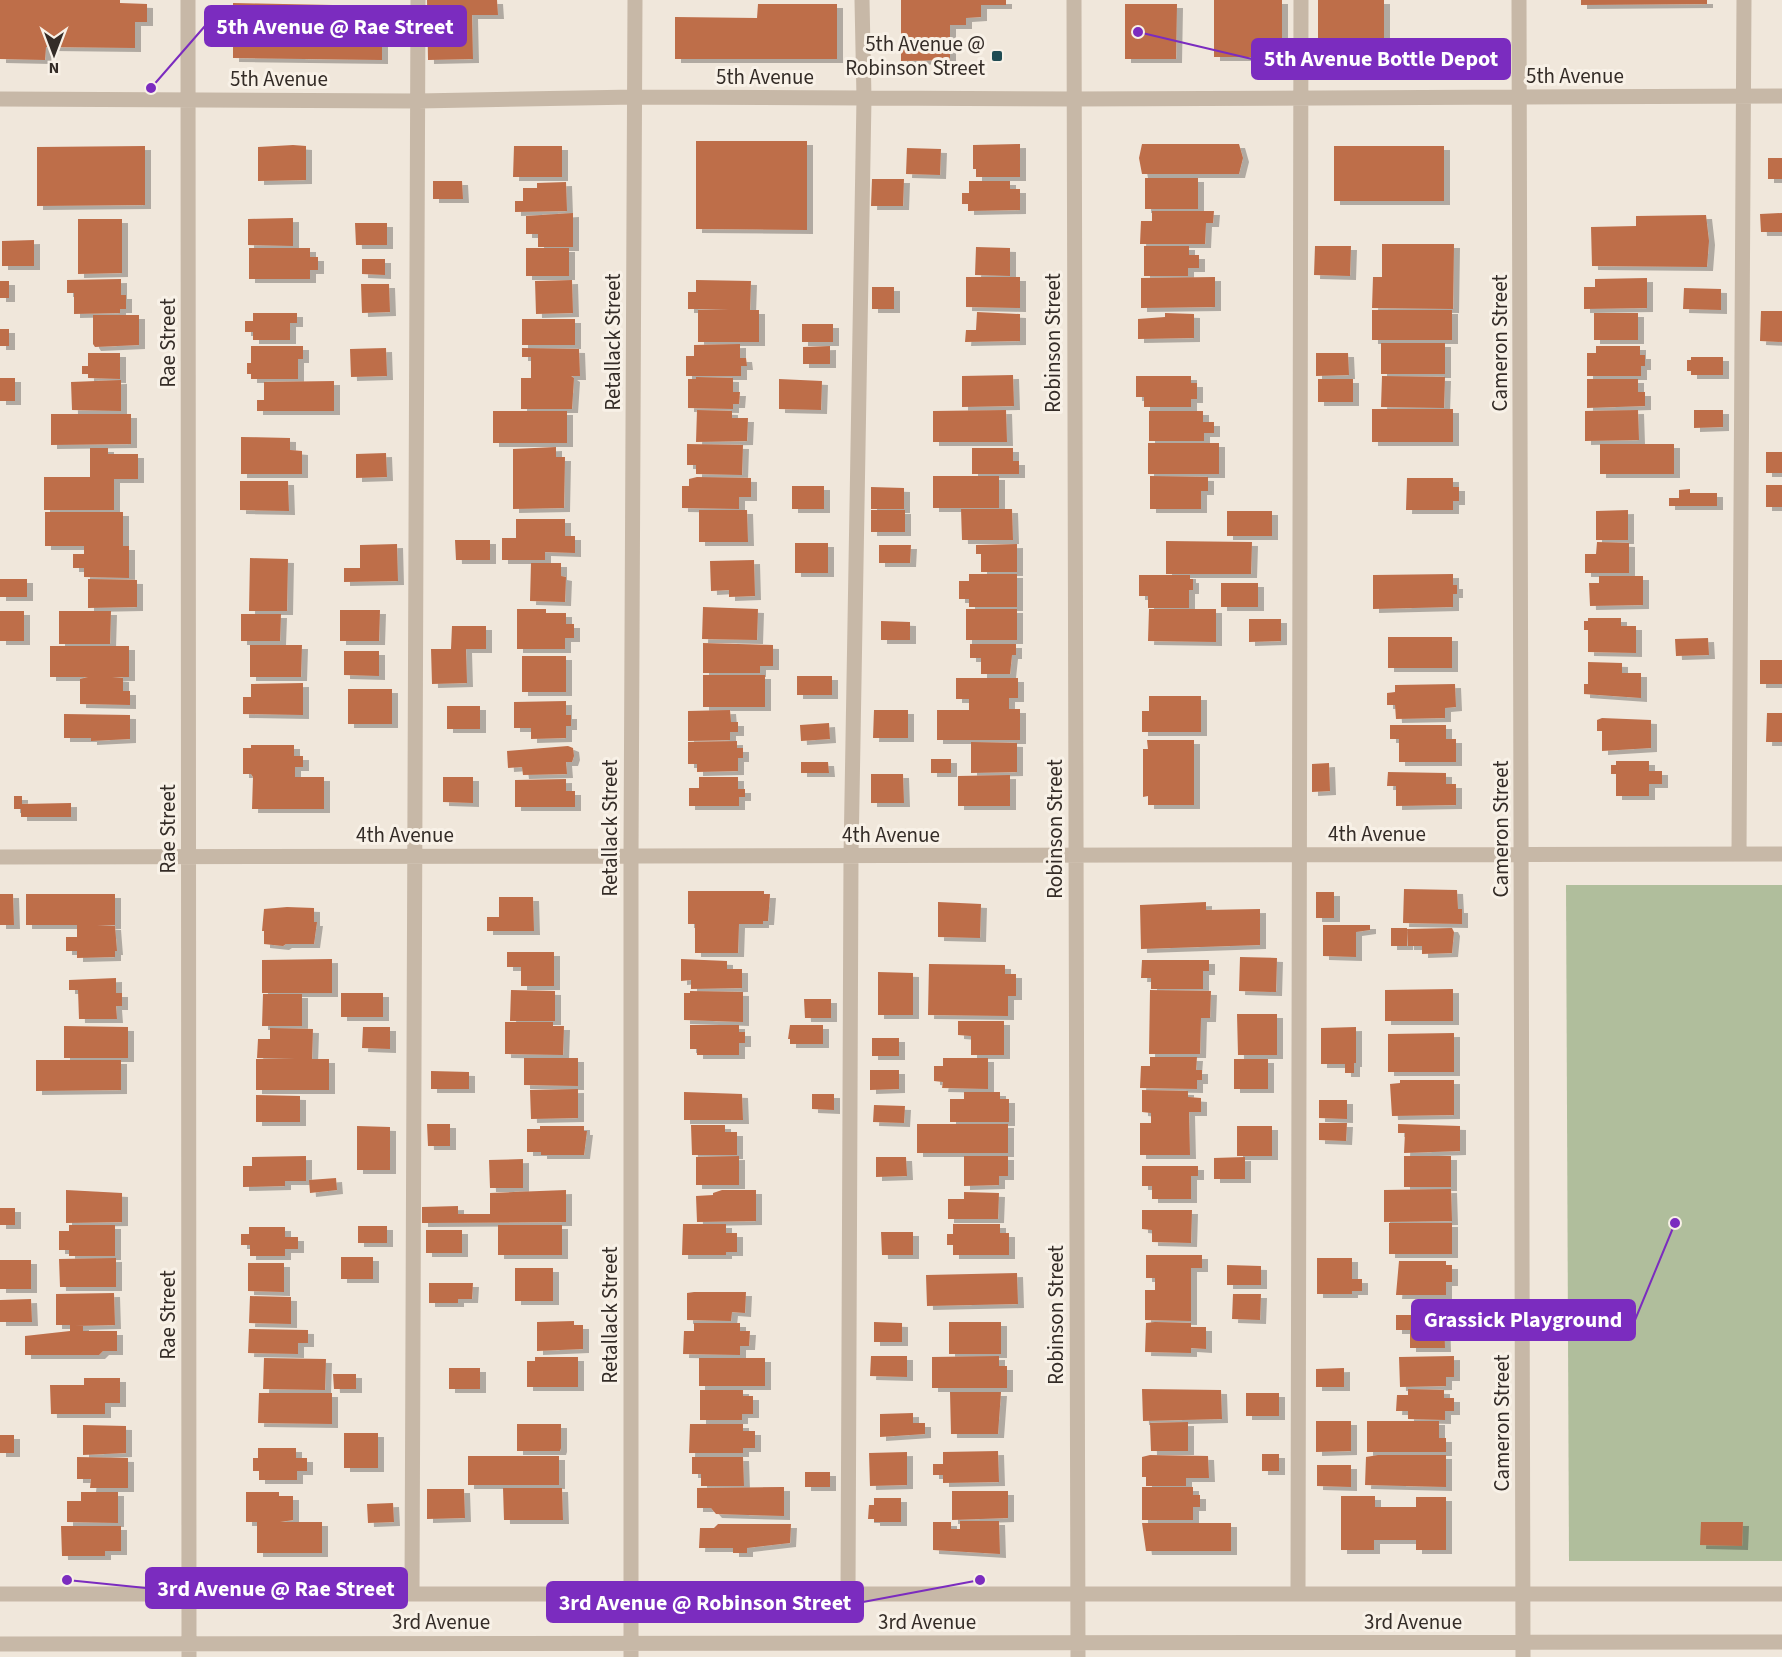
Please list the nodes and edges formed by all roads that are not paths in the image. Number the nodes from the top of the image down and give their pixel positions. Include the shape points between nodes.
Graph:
1 (188, 0) edge
2 (418, 0) edge
3 (635, 0) edge
4 (862, 0) edge
5 (1074, 0) edge
6 (1301, 0) edge
7 (1519, 0) edge
8 (1744, 0) edge
9 (1743, 96) junction
10 (1782, 96) edge
11 (635, 97) junction
12 (1302, 97) junction
13 (1520, 97) junction
14 (864, 98) junction
15 (0, 99) edge
16 (189, 99) junction
17 (1073, 99) junction
18 (418, 101) junction
19 (1523, 854) junction
20 (1739, 854) junction
21 (1782, 854) edge
22 (1077, 855) junction
23 (1298, 855) junction
24 (414, 856) junction
25 (631, 856) junction
26 (851, 856) junction
27 (0, 857) edge
28 (189, 857) junction
29 (0, 1594) edge
30 (190, 1594) junction
31 (412, 1594) junction
32 (631, 1594) junction
33 (848, 1594) junction
34 (1077, 1594) junction
35 (1298, 1594) junction
36 (1524, 1594) junction
37 (1782, 1594) edge
38 (1782, 1642) edge
39 (0, 1644) edge
40 (189, 1650) edge
41 (418, 1650) edge
42 (631, 1650) edge
43 (856, 1650) edge
44 (1078, 1650) edge
45 (1302, 1650) edge
46 (1523, 1650) edge
47 (1748, 1650) edge

1 - 16 street, Rae Street
2 - 18 street
3 - 11 street, Retallack Street
4 - 14 street
5 - 17 street, Robinson Street
6 - 12 street
7 - 13 street, Cameron Street
8 - 9 street
9 - 10 street, 5th Avenue
9 - 13 street, 5th Avenue
9 - 20 street
11 - 14 street, 5th Avenue
11 - 18 street, 5th Avenue
11 - 25 street, Retallack Street
12 - 13 street, 5th Avenue
12 - 17 street, 5th Avenue
12 - 23 street
13 - 19 street, Cameron Street
14 - 17 street, 5th Avenue
14 - 26 street
15 - 16 street, 5th Avenue
16 - 18 street, 5th Avenue
16 - 28 street, Rae Street
17 - 22 street, Robinson Street
18 - 24 street
19 - 20 street, 4th Avenue
19 - 23 street, 4th Avenue
19 - 36 street, Cameron Street
20 - 21 street, 4th Avenue
22 - 23 street, 4th Avenue
22 - 26 street, 4th Avenue
22 - 34 street, Robinson Street
23 - 35 street
24 - 25 street, 4th Avenue
24 - 28 street, 4th Avenue
24 - 31 street
25 - 26 street, 4th Avenue
25 - 32 street, Retallack Street
26 - 33 street
27 - 28 street, 4th Avenue
28 - 30 street, Rae Street
29 - 30 street, 3rd Avenue
30 - 31 street, 3rd Avenue
30 - 40 street, Rae Street
31 - 32 street, 3rd Avenue
32 - 33 street, 3rd Avenue
32 - 42 street, Retallack Street
33 - 34 street, 3rd Avenue
34 - 35 street, 3rd Avenue
34 - 44 street, Robinson Street
35 - 36 street, 3rd Avenue
36 - 37 street, 3rd Avenue
36 - 46 street, Cameron Street
38 - 47 street, 3rd Avenue
39 - 40 street, 3rd Avenue
40 - 41 street, 3rd Avenue
41 - 42 street, 3rd Avenue
42 - 43 street, 3rd Avenue
43 - 44 street, 3rd Avenue
44 - 45 street, 3rd Avenue
45 - 46 street, 3rd Avenue
46 - 47 street, 3rd Avenue

